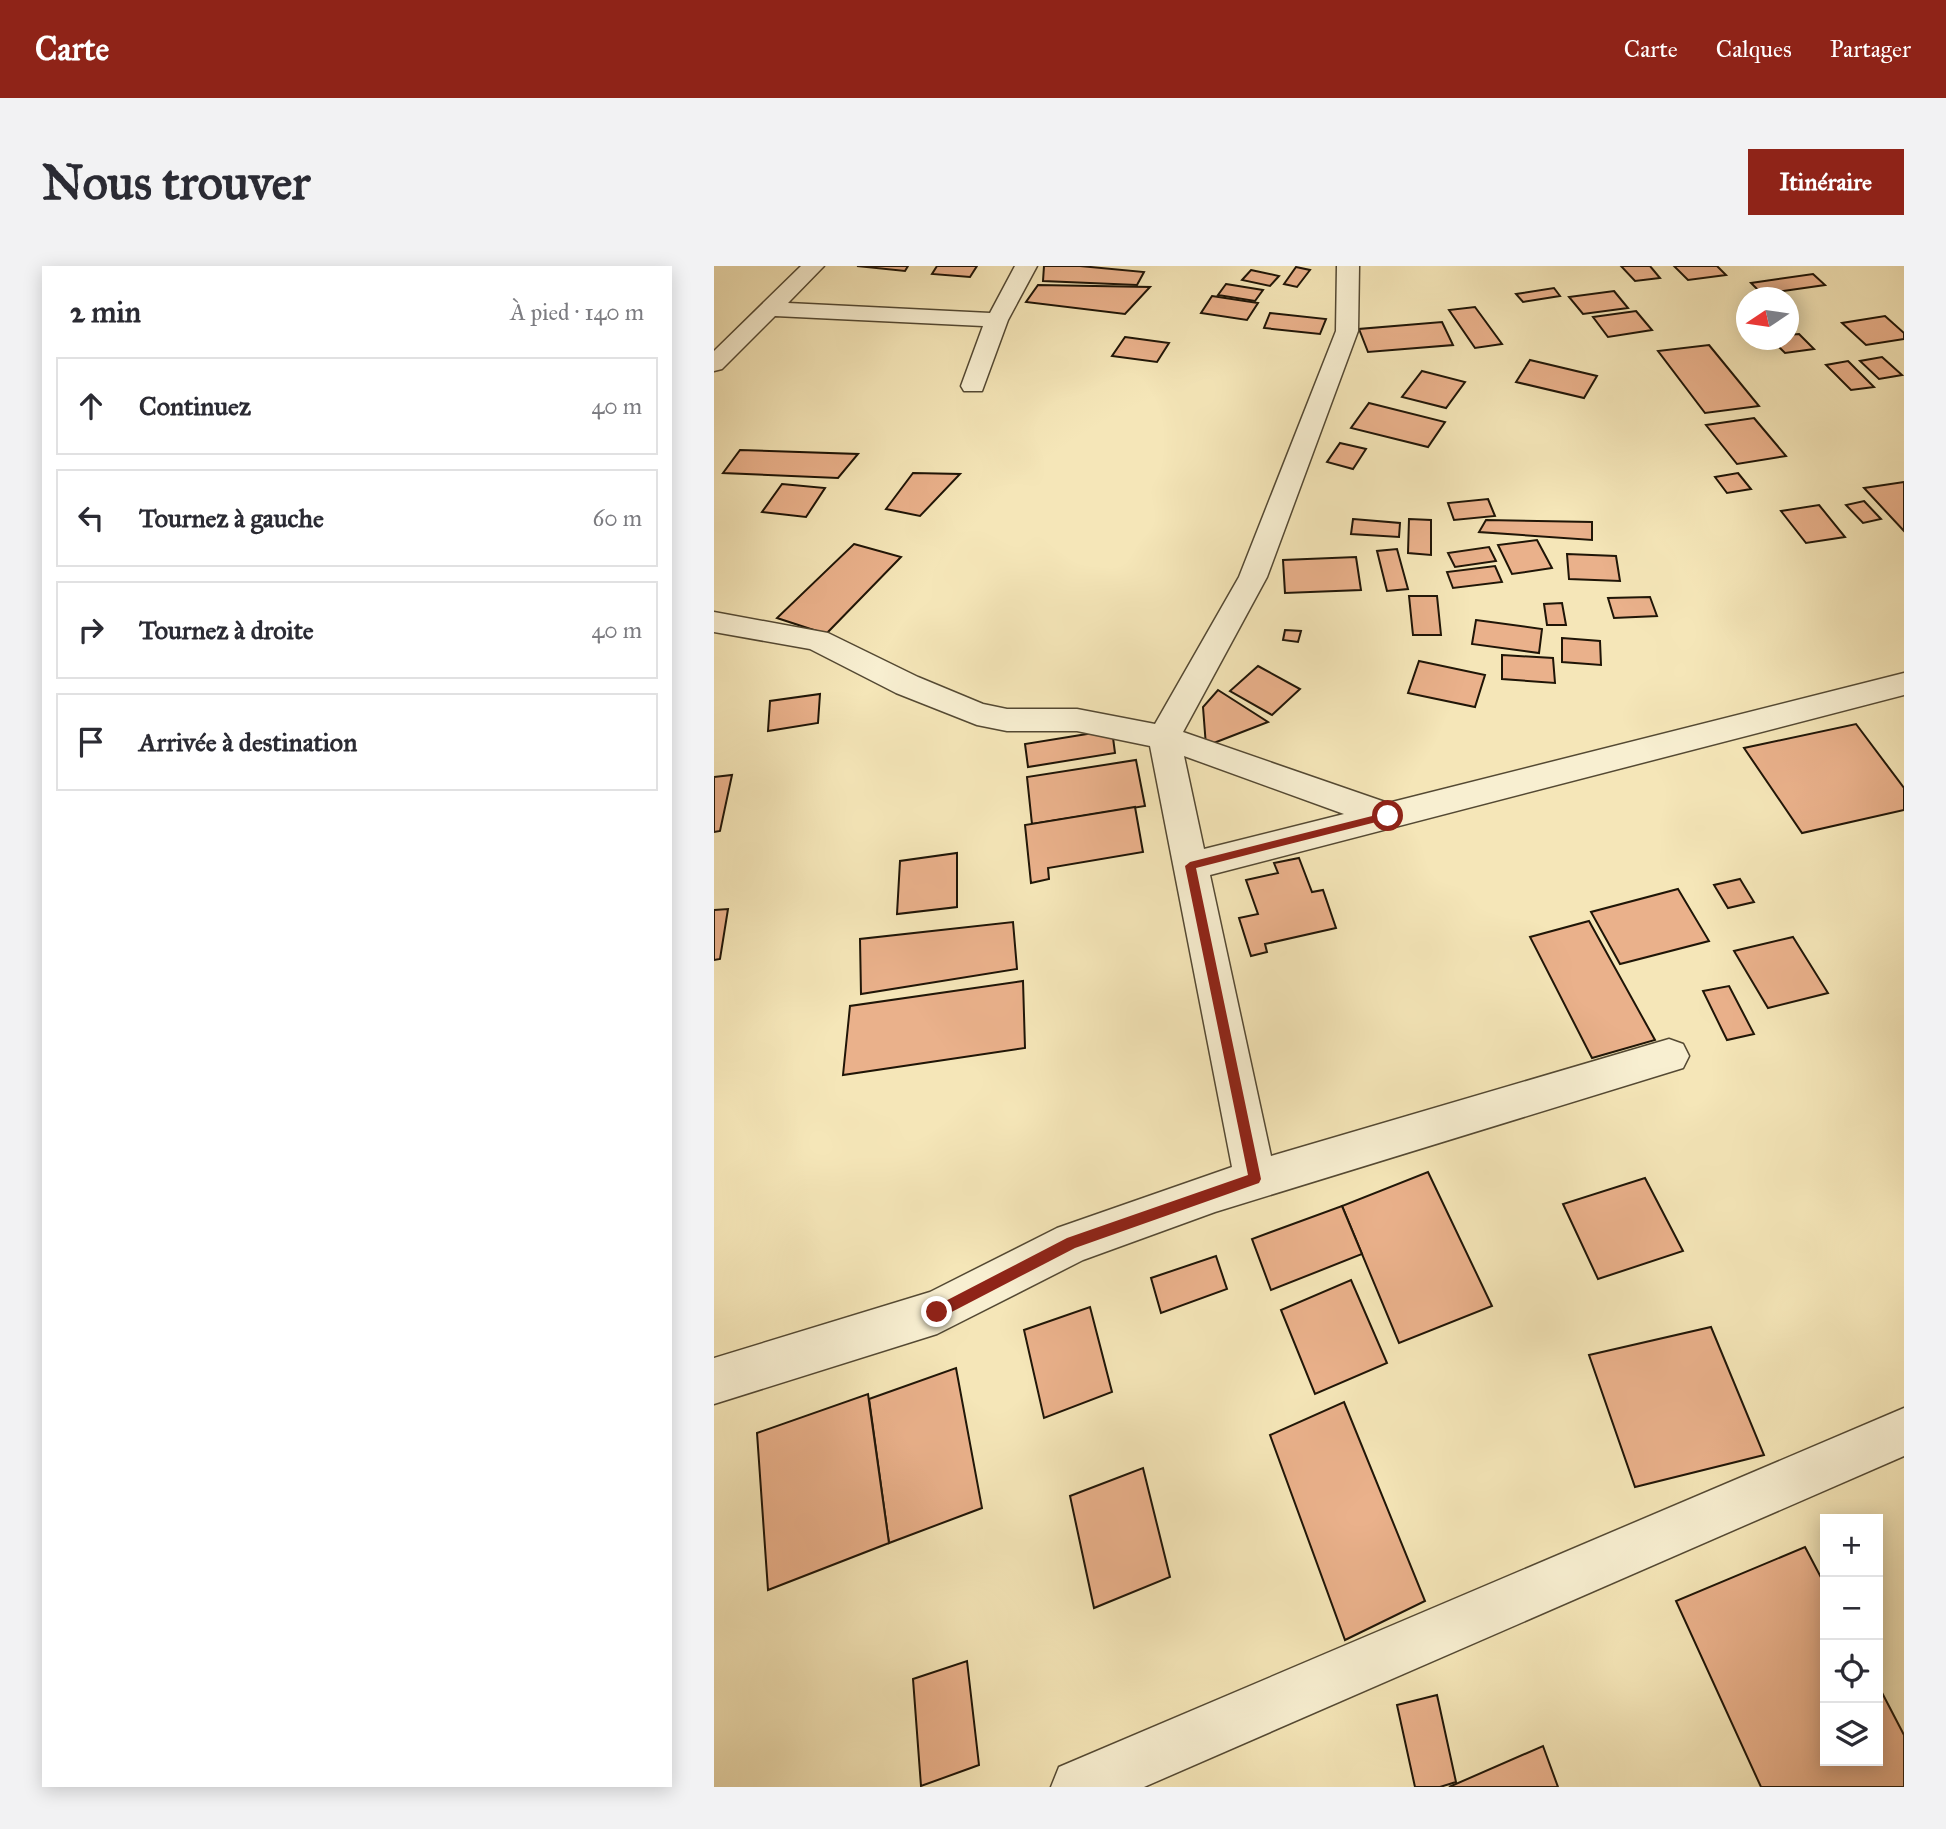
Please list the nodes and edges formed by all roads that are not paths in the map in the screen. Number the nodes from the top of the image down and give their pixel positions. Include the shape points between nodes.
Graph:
1 (813, 266) edge
2 (1026, 266) edge
3 (1348, 266) edge
4 (769, 309) junction
5 (997, 320) junction
6 (714, 364) edge
7 (974, 386) dead end
8 (714, 622) edge
9 (1904, 684) edge
10 (1164, 737) junction
11 (1388, 816) junction
12 (1190, 866) junction
13 (1668, 1056) dead end
14 (1255, 1179) junction
15 (714, 1381) edge
16 (1904, 1432) edge
17 (1079, 1787) edge

1 - 4 street
2 - 5 street
3 - 10 street via 1347,331 1258,564
4 - 5 street
4 - 6 street
5 - 7 street
8 - 10 street via 817,640 977,714 1007,720 1077,720
9 - 11 street
10 - 11 street
10 - 12 street
11 - 12 street
12 - 14 street
13 - 14 street
14 - 15 street via 1072,1243 937,1312
16 - 17 street

